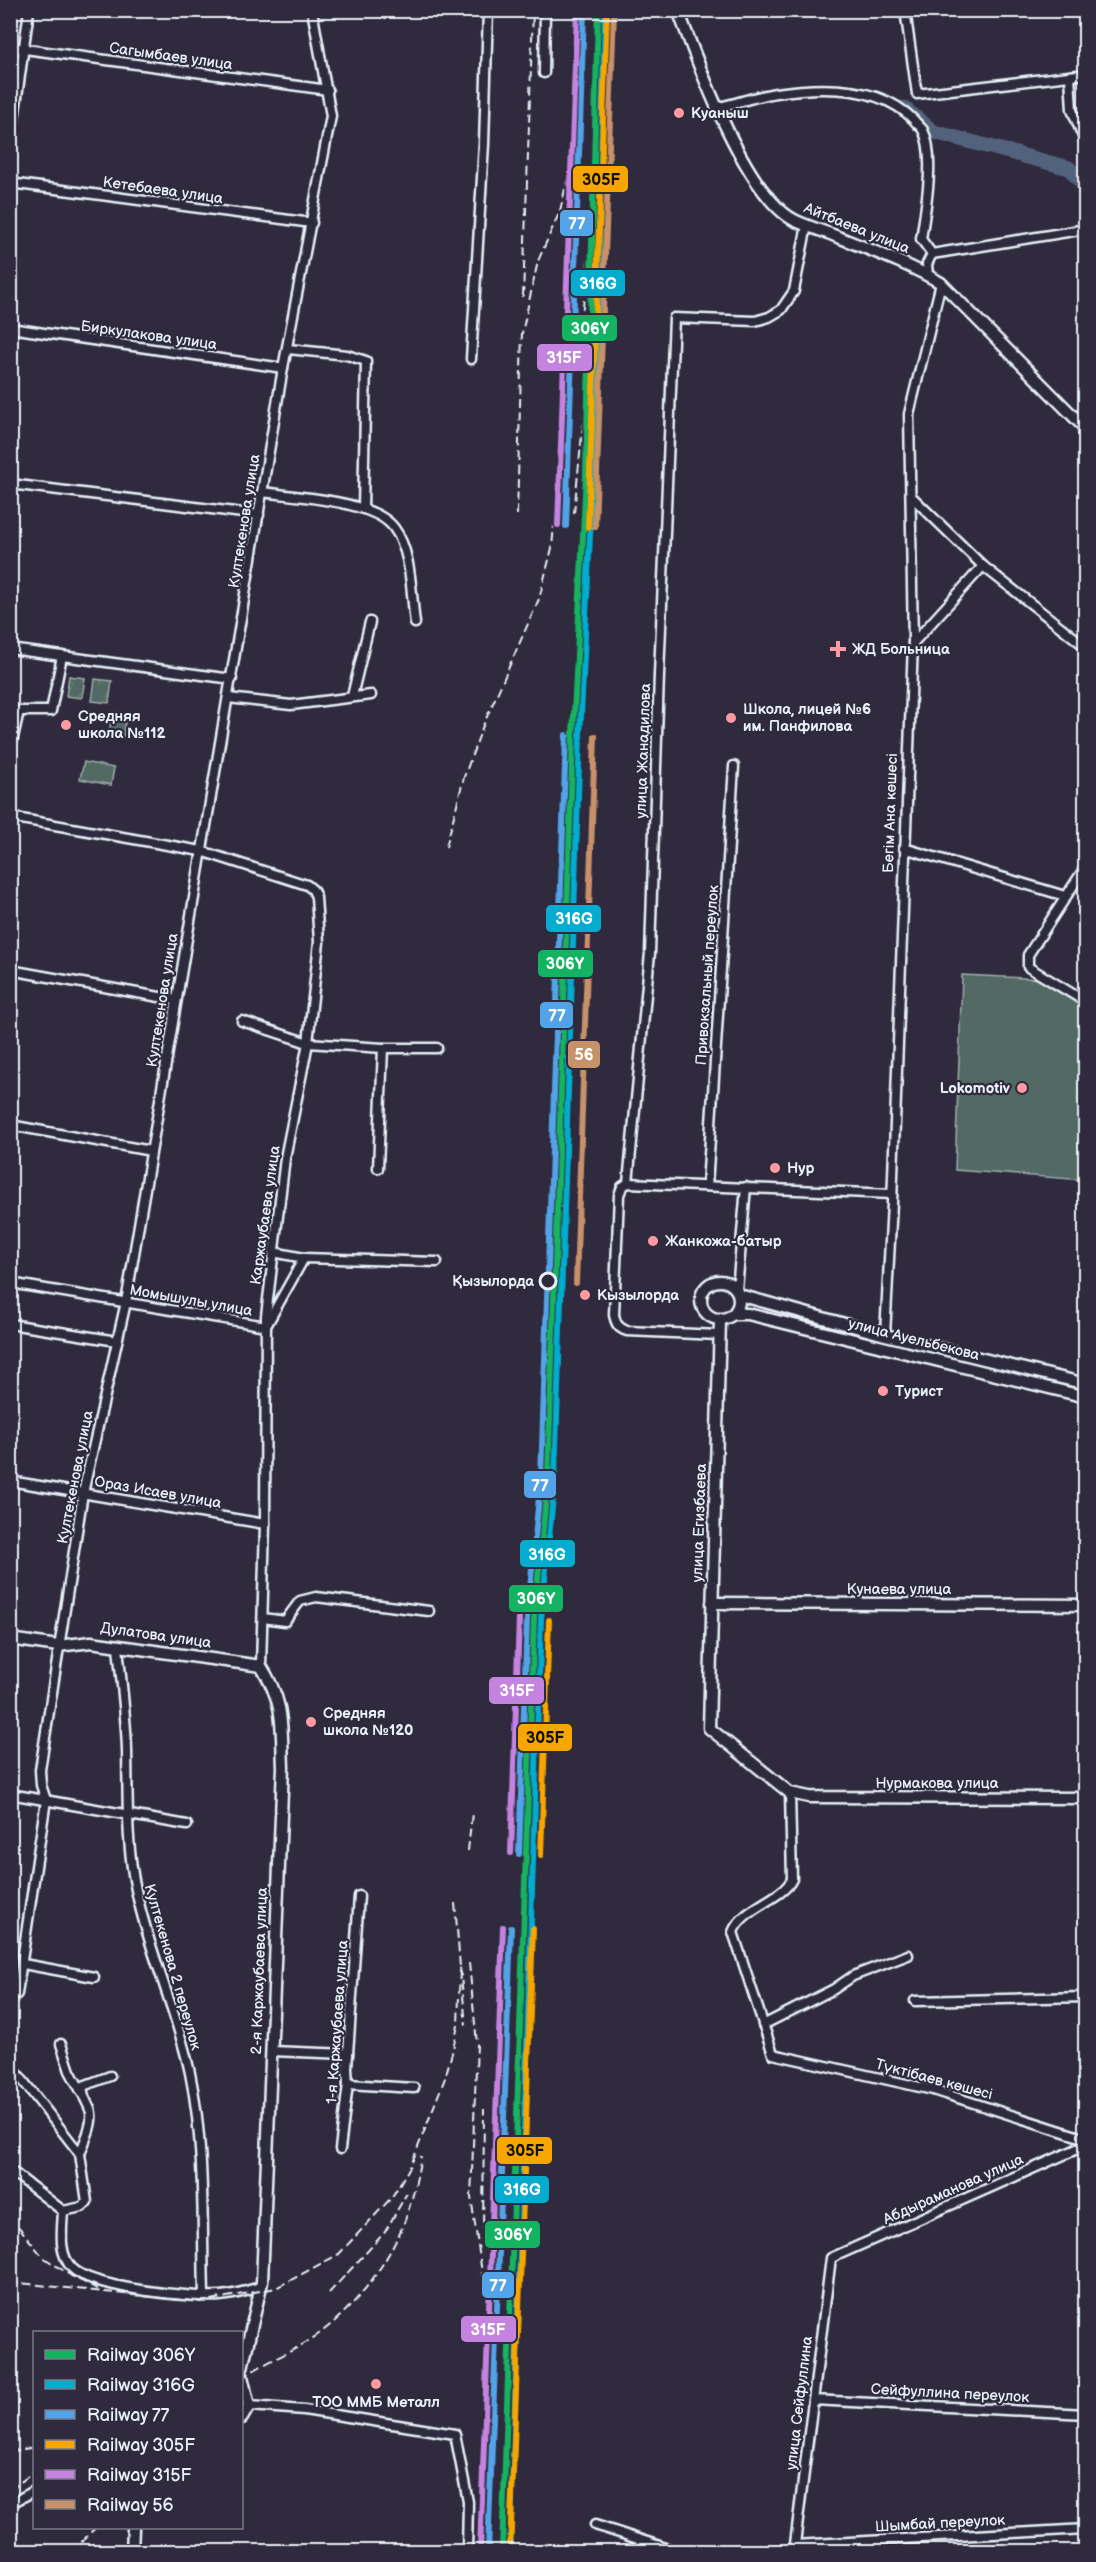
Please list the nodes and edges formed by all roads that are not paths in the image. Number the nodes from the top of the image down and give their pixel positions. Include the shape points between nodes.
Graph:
1 (29, 10) edge
2 (312, 10) edge
3 (488, 10) edge
4 (545, 10) edge
5 (678, 10) edge
6 (905, 10) edge
7 (10, 47) edge
8 (24, 49) junction
9 (544, 73) dead end
10 (1086, 74) edge
11 (1070, 76) junction
12 (328, 90) junction
13 (719, 107) junction
14 (1086, 144) edge
15 (10, 148) edge
16 (10, 183) edge
17 (312, 224) junction
18 (807, 225) junction
19 (1086, 230) edge
20 (932, 254) junction
21 (928, 275) junction
22 (941, 283) junction
23 (10, 328) edge
24 (288, 349) junction
25 (471, 359) dead end
26 (283, 368) junction
27 (1086, 429) edge
28 (10, 484) edge
29 (262, 492) junction
30 (911, 496) junction
31 (363, 509) junction
32 (259, 515) junction
33 (982, 566) junction
34 (370, 622) dead end
35 (415, 622) dead end
36 (913, 643) junction
37 (1086, 647) edge
38 (10, 649) edge
39 (62, 656) junction
40 (232, 679) junction
41 (371, 694) dead end
42 (352, 696) junction
43 (228, 698) junction
44 (10, 751) edge
45 (734, 766) dead end
46 (10, 817) edge
47 (904, 848) junction
48 (201, 851) junction
49 (1086, 866) edge
50 (1065, 896) junction
51 (10, 970) edge
52 (176, 1000) junction
53 (1086, 1002) edge
54 (242, 1021) dead end
55 (308, 1043) junction
56 (383, 1048) junction
57 (437, 1048) dead end
58 (10, 1125) edge
59 (151, 1151) junction
60 (378, 1168) dead end
61 (628, 1183) junction
62 (707, 1186) junction
63 (746, 1188) junction
64 (892, 1194) junction
65 (273, 1252) junction
66 (304, 1258) junction
67 (437, 1262) dead end
68 (10, 1283) edge
69 (738, 1293) junction
70 (126, 1302) junction
71 (734, 1314) junction
72 (720, 1320) junction
73 (10, 1324) edge
74 (266, 1326) junction
75 (719, 1335) junction
76 (885, 1335) junction
77 (117, 1341) junction
78 (884, 1347) junction
79 (1086, 1384) edge
80 (1086, 1397) edge
81 (10, 1481) edge
82 (83, 1493) junction
83 (265, 1524) junction
84 (712, 1604) junction
85 (1086, 1605) edge
86 (429, 1611) dead end
87 (263, 1618) junction
88 (10, 1639) edge
89 (58, 1646) junction
90 (118, 1646) junction
91 (261, 1666) junction
92 (790, 1793) junction
93 (10, 1794) edge
94 (1086, 1798) edge
95 (46, 1800) junction
96 (128, 1813) junction
97 (187, 1825) dead end
98 (359, 1896) dead end
99 (908, 1956) dead end
100 (23, 1964) junction
101 (94, 1977) dead end
102 (14, 1994) edge
103 (1086, 1997) edge
104 (915, 2001) dead end
105 (763, 2025) junction
106 (61, 2044) dead end
107 (271, 2051) junction
108 (348, 2054) junction
109 (10, 2064) edge
110 (110, 2076) dead end
111 (348, 2084) junction
112 (414, 2088) dead end
113 (82, 2093) junction
114 (1086, 2139) edge
115 (1086, 2145) edge
116 (340, 2149) dead end
117 (80, 2154) junction
118 (10, 2170) edge
119 (63, 2211) junction
120 (831, 2258) joint
121 (261, 2285) junction
122 (204, 2295) junction
123 (243, 2364) edge
124 (243, 2380) edge
125 (813, 2400) junction
126 (249, 2406) junction
127 (1086, 2414) edge
128 (243, 2416) edge
129 (33, 2492) edge
130 (10, 2504) edge
131 (595, 2525) dead end
132 (133, 2529) edge
133 (1086, 2529) edge
134 (795, 2548) edge
135 (132, 2552) edge
136 (467, 2552) edge
137 (692, 2552) edge

1 - 8 street
2 - 12 street, Култекенова улица
3 - 25 street
4 - 9 street
5 - 13 street, Айтбаева улица
6 - 11 street via 917,94
7 - 8 street, Сагымбаев улица
8 - 12 street, Сагымбаев улица
8 - 15 street
10 - 11 street
11 - 14 street via 1072,110
12 - 17 street, Култекенова улица via 331,116
13 - 18 street, Айтбаева улица via 758,186 786,215
13 - 20 street via 775,93 828,90 879,96 905,111 923,131 929,158 921,239
16 - 17 street, Кетебаева улица
17 - 24 street, Култекенова улица
18 - 21 street, Айтбаева улица
18 - 61 street, улица Жанадилова via 794,291 781,310 755,321 674,318 650,953
19 - 20 street
20 - 21 street via 927,264
21 - 22 street, Айтбаева улица
22 - 27 street, Айтбаева улица
22 - 30 street, Бегім Ана көшесі via 909,414
23 - 26 street, Биркулакова улица
24 - 26 street, Култекенова улица
24 - 31 street via 366,361
26 - 29 street, Култекенова улица
28 - 32 street
29 - 31 street
29 - 32 street, Култекенова улица
30 - 33 street
30 - 36 street, Бегім Ана көшесі
31 - 35 street via 383,516 395,529 406,555
32 - 40 street, Култекенова улица
33 - 36 street
33 - 37 street
34 - 42 street
36 - 47 street, Бегім Ана көшесі
38 - 39 street
39 - 40 street
39 - 44 street via 51,711 19,711
40 - 43 street, Култекенова улица
41 - 42 street
42 - 43 street via 291,705
43 - 48 street, Култекенова улица
45 - 62 street, Привокзальный переулок
46 - 48 street
47 - 50 street
47 - 64 street, Бегім Ана көшесі
48 - 52 street, Култекенова улица
48 - 55 street, Каржаубаева улица via 313,890 319,942
49 - 50 street
50 - 53 street via 1028,955 1028,967
51 - 52 street
52 - 59 street, Култекенова улица
54 - 55 street
55 - 56 street
55 - 65 street, Каржаубаева улица via 285,1158
56 - 57 street
56 - 60 street
58 - 59 street
59 - 70 street, Култекенова улица
61 - 62 street
61 - 75 street, улица Жанадилова via 619,1195 616,1323 627,1331
62 - 63 street
63 - 64 street
63 - 69 street
64 - 76 street, Бегім Ана көшесі
65 - 66 street
65 - 74 street, Каржаубаева улица
66 - 67 street
66 - 74 street, Момышулы улица
68 - 70 street, Момышулы улица
69 - 71 street
69 - 72 street via 732,1285 718,1281 702,1294 703,1309
69 - 76 street, улица Ауельбекова
70 - 74 street, Момышулы улица
70 - 77 street, Култекенова улица
71 - 72 street
71 - 78 street, улица Ауельбекова via 748,1314
72 - 75 street, улица Егизбаева
73 - 77 street
74 - 83 street, Каржаубаева улица
75 - 84 street, улица Егизбаева
76 - 78 street, Бегім Ана көшесі
76 - 79 street, улица Ауельбекова
77 - 82 street, Култекенова улица
78 - 80 street, улица Ауельбекова
81 - 82 street, Ораз Исаев улица
82 - 83 street, Ораз Исаев улица
82 - 89 street, Култекенова улица
83 - 87 street, Каржаубаева улица
84 - 85 street, Кунаева улица
84 - 92 street, улица Егизбаева via 709,1728
86 - 87 street via 316,1597 300,1601 285,1621
87 - 91 street, Каржаубаева улица
88 - 89 street, Дулатова улица
89 - 90 street, Дулатова улица via 91,1642
89 - 95 street, Култекенова улица via 40,1770
90 - 91 street, Дулатова улица
90 - 96 street, Култекенова 2 переулок
91 - 107 street, 2-я Каржаубаева улица via 280,1706 283,1767
92 - 94 street, Нурмакова улица via 880,1799
92 - 105 street via 792,1879 789,1886 758,1905 733,1932
93 - 95 street
95 - 96 street
95 - 100 street, Култекенова улица
96 - 97 street
96 - 122 street, Култекенова 2 переулок via 135,1888 190,2074 201,2179
98 - 108 street, 1-я Каржаубаева улица
99 - 105 street via 853,1976
100 - 101 street
100 - 102 street, Култекенова улица
103 - 104 street
105 - 114 street, Түктібаев көшесі via 773,2054 933,2090
106 - 113 street
107 - 108 street
107 - 121 street, 2-я Каржаубаева улица
108 - 111 street, 1-я Каржаубаева улица
109 - 117 street
110 - 113 street via 83,2086
111 - 112 street
111 - 116 street, 1-я Каржаубаева улица
113 - 117 street via 91,2111 91,2122
115 - 120 street, Абдыраманова улица
117 - 119 street via 87,2202
118 - 119 street
119 - 122 street via 65,2258 87,2278 123,2287
120 - 125 street, улица Сейфуллина
121 - 122 street via 220,2296
121 - 123 street, 2-я Каржаубаева улица
124 - 126 street
125 - 127 street, Сейфуллина переулок
125 - 134 street, улица Сейфуллина
126 - 128 street
126 - 136 street via 304,2410 455,2434 468,2502
129 - 130 street
131 - 137 street via 675,2551
132 - 135 street
133 - 134 street, Шымбай переулок

